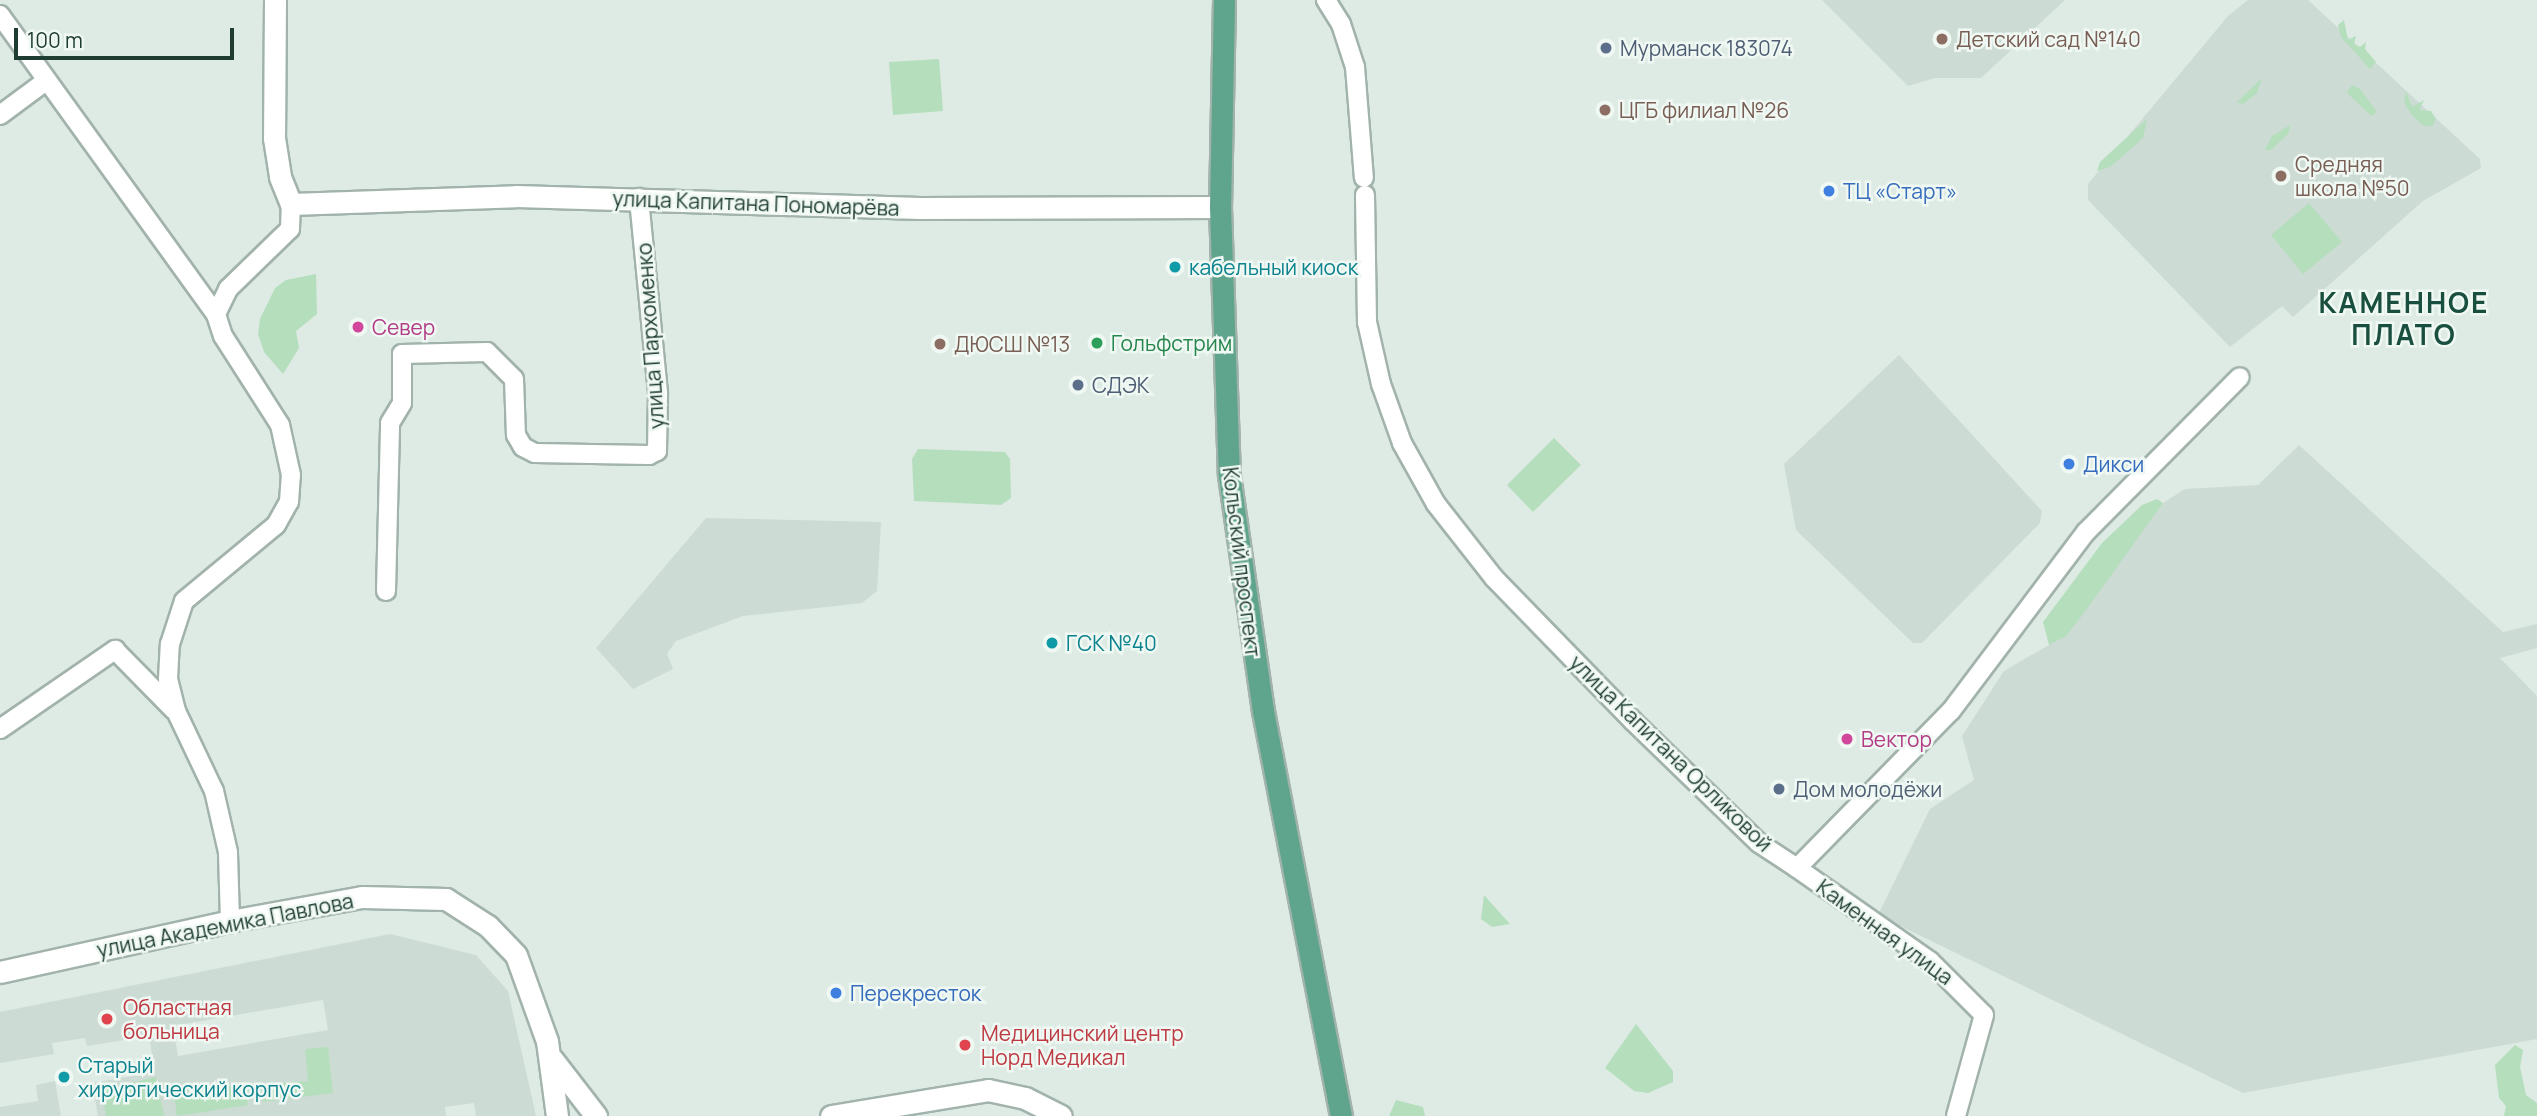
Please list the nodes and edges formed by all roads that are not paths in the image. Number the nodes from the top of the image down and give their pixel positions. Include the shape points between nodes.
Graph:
1 (275, 0) edge
2 (1224, 0) edge
3 (1326, 0) edge
4 (0, 15) edge
5 (46, 81) junction
6 (0, 115) edge
7 (639, 198) junction
8 (292, 204) junction
9 (1220, 207) junction
10 (214, 305) junction
11 (2240, 377) dead end
12 (386, 591) dead end
13 (176, 711) junction
14 (0, 729) edge
15 (1797, 868) junction
16 (230, 921) junction
17 (0, 972) edge
18 (552, 1059) junction
19 (557, 1116) edge
20 (596, 1116) edge
21 (831, 1116) edge
22 (1061, 1116) edge
23 (1341, 1116) edge
24 (1956, 1116) edge

1 - 8 street via 274,138 280,177
2 - 9 main road, Кольский проспект
3 - 15 street, улица Капитана Орликовой via 1341,24 1354,67 1364,187 1367,321 1381,384 1402,443 1436,504 1494,578 1759,843
4 - 5 street
5 - 6 street
5 - 10 street
7 - 8 street, улица Капитана Пономарёва via 516,196
7 - 9 street, улица Капитана Пономарёва via 909,208
7 - 12 street, улица Пархоменко via 658,393 657,451 649,455 534,453 523,447 516,435 514,379 487,352 402,354 402,402 390,423
8 - 10 street via 290,229
9 - 23 main road, Кольский проспект via 1229,462 1244,589
10 - 13 street via 223,336 281,425 291,492 276,524 184,601 170,644
11 - 15 street via 2087,532 1951,711
13 - 14 street via 115,650
13 - 16 street via 214,790 228,852
15 - 24 street, Каменная улица via 1930,961 1984,1015
16 - 17 street, улица Академика Павлова
16 - 18 street, улица Академика Павлова via 362,897 446,899 488,926 516,955
18 - 19 street, улица Академика Павлова
18 - 20 street
21 - 22 street via 988,1090 1025,1098

